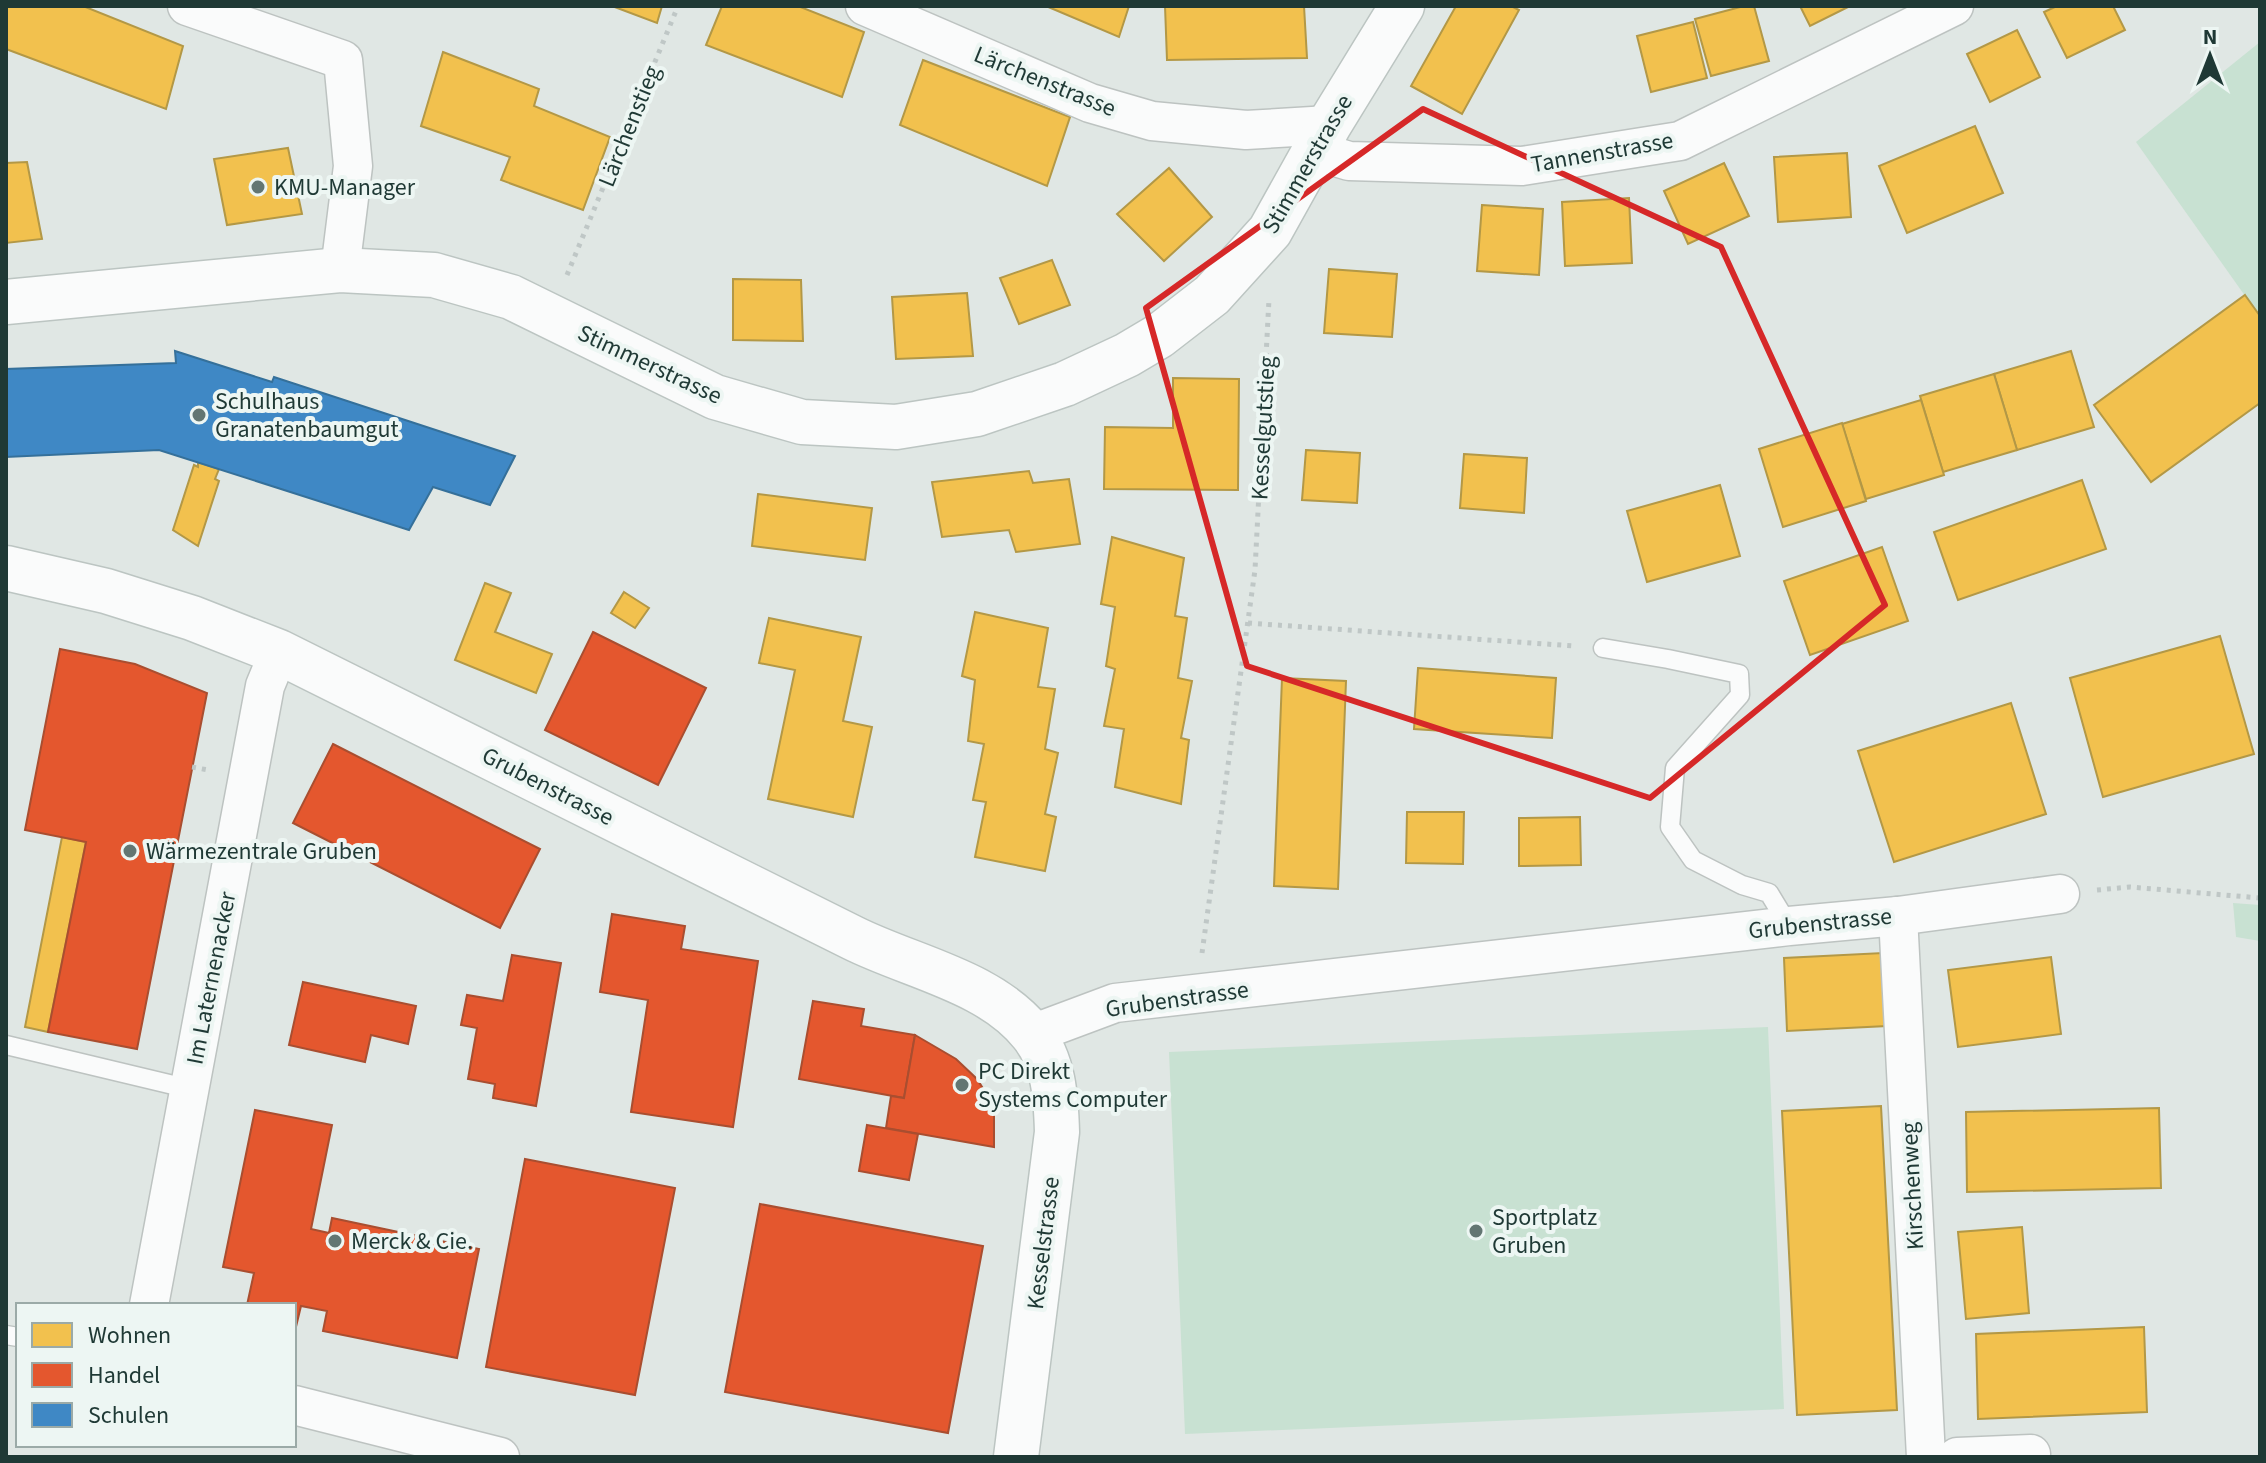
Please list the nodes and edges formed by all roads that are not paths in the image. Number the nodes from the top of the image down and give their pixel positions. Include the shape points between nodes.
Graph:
1 (187, 6) edge
2 (865, 6) edge
3 (1402, 6) edge
4 (1954, 6) edge
5 (1323, 138) junction
6 (340, 270) junction
7 (6, 302) edge
8 (6, 568) edge
9 (1603, 648) road end
10 (279, 652) junction
11 (2060, 894) road end
12 (1898, 916) junction
13 (1789, 926) junction
14 (1032, 1034) junction
15 (6, 1045) edge
16 (190, 1089) junction
17 (149, 1303) edge
18 (296, 1406) edge
19 (2031, 1454) dead end
20 (500, 1457) edge
21 (1016, 1457) edge
22 (1926, 1457) edge
23 (1957, 1457) edge

1 - 6 street via 343,60 353,166
2 - 5 street, Lärchenstrasse via 1090,103 1152,121
3 - 5 street, Stimmerstrasse
4 - 5 street, Tannenstrasse via 1680,141 1522,166 1349,161
5 - 6 street, Stimmerstrasse via 1270,231 1212,295 1159,336 1065,384 977,414 896,427 802,422 715,397 511,297 434,275
6 - 7 street, Stimmerstrasse
8 - 10 street, Grubenstrasse via 106,591
9 - 13 lane via 1739,674 1740,695 1675,768 1670,827 1693,860 1769,893
10 - 14 street, Grubenstrasse via 862,943 985,994
10 - 16 street, Im Laternenacker via 265,686
11 - 12 street, Grubenstrasse
12 - 13 street, Grubenstrasse
12 - 22 street, Kirschenweg
13 - 14 street, Grubenstrasse via 1115,1003
14 - 21 street, Kesselstrasse via 1046,1057 1055,1092 1057,1132
15 - 16 lane
16 - 17 street, Im Laternenacker
18 - 20 street
19 - 23 street

